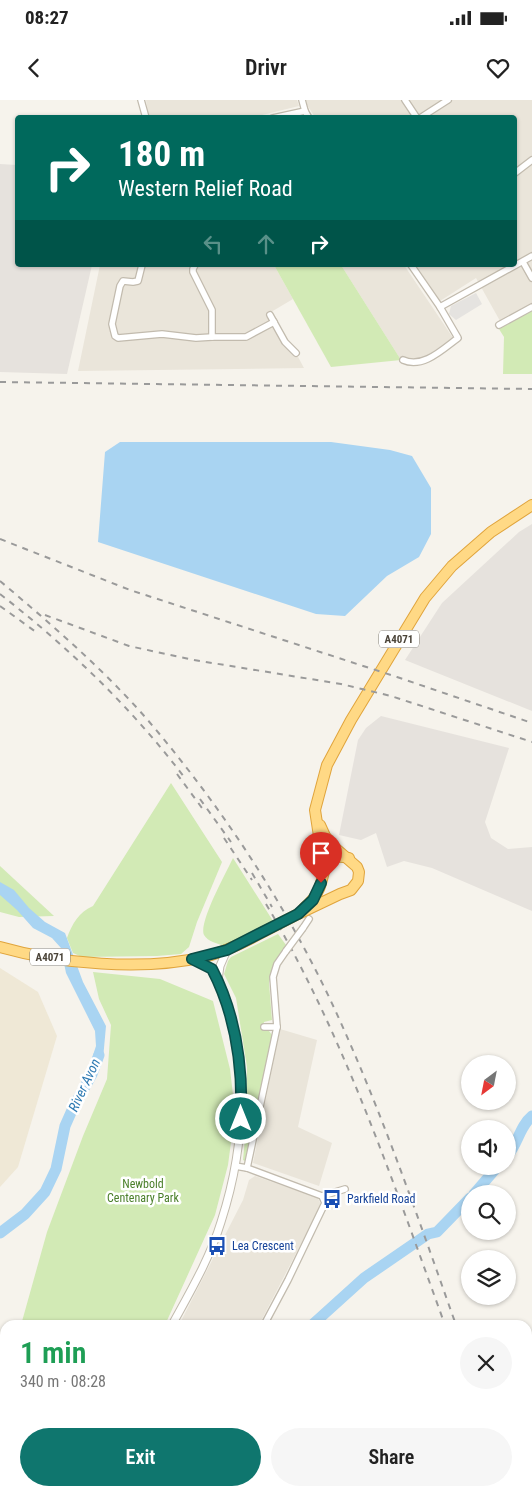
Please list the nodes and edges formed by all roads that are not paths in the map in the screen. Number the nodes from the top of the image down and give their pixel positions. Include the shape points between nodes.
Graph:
1 (141, 100) edge
2 (302, 100) edge
3 (405, 100) edge
4 (448, 100) edge
5 (304, 110) junction
6 (145, 115) edge
7 (285, 115) edge
8 (308, 115) edge
9 (416, 115) edge
10 (423, 115) edge
11 (532, 160) edge
12 (517, 171) edge
13 (532, 256) edge
14 (523, 262) junction
15 (517, 265) edge
16 (142, 267) edge
17 (194, 267) edge
18 (412, 267) edge
19 (514, 267) edge
20 (532, 278) edge
21 (440, 307) junction
22 (532, 307) edge
23 (270, 315) dead end
24 (274, 322) junction
25 (499, 325) dead end
26 (212, 336) junction
27 (296, 354) dead end
28 (403, 360) dead end
29 (532, 505) edge
30 (315, 816) junction
31 (349, 858) junction
32 (323, 872) junction
33 (340, 894) junction
34 (303, 914) junction
35 (0, 947) edge
36 (227, 950) junction
37 (192, 959) junction
38 (218, 981) junction
39 (264, 1027) dead end
40 (277, 1028) junction
41 (235, 1166) junction
42 (247, 1168) junction
43 (345, 1189) dead end
44 (322, 1196) junction
45 (175, 1320) edge
46 (267, 1320) edge

1 - 6 street
2 - 5 street
3 - 9 street
4 - 10 street
5 - 7 street
5 - 8 street
11 - 12 street
13 - 14 street
14 - 15 street
14 - 20 street
16 - 26 street via 138,281 123,281 120,286 112,324 117,337 162,334 196,338
17 - 26 street via 193,272 212,310
18 - 21 street
19 - 21 street
21 - 28 street via 458,338 423,362
22 - 25 street
23 - 24 street
24 - 26 street via 246,337
24 - 27 street
29 - 30 highway, A4071 via 491,532 458,560 425,598 327,765
30 - 31 highway, A4071 via 331,843
30 - 32 highway, A4071
31 - 32 highway via 331,860
31 - 33 highway, A4071 via 358,869 358,881 351,890
32 - 33 highway, A4071 via 329,889
32 - 34 highway, A4071 via 317,893
33 - 34 highway, A4071
34 - 36 highway, A4071, bridge
34 - 40 street, bridge via 303,928 277,964 273,977
35 - 37 highway, A4071 via 101,963
36 - 37 highway, A4071
36 - 38 street
37 - 38 street via 212,969
38 - 41 street via 235,1035 240,1075 240,1133
39 - 40 street
40 - 42 street
41 - 42 street
41 - 45 street via 221,1223
42 - 44 street
43 - 44 street
44 - 46 street via 325,1203

